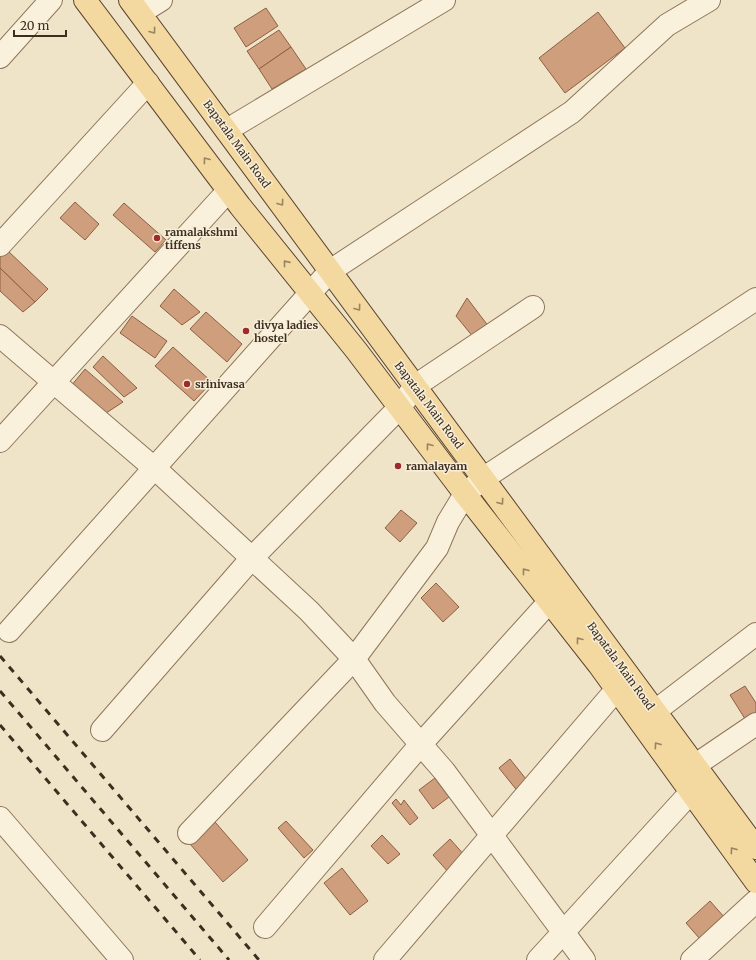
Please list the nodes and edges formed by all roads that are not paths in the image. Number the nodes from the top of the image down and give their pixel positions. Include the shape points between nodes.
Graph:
1 (51, 0) edge
2 (85, 0) edge
3 (161, 0) edge
4 (444, 0) edge
5 (709, 0) edge
6 (135, 7) edge
7 (0, 57) edge
8 (148, 83) junction
9 (227, 130) junction
10 (228, 191) junction
11 (0, 245) edge
12 (330, 271) junction
13 (310, 293) junction
14 (756, 299) edge
15 (533, 307) dead end
16 (0, 336) edge
17 (53, 381) junction
18 (415, 386) junction
19 (400, 407) junction
20 (0, 441) edge
21 (153, 467) junction
22 (484, 478) junction
23 (466, 494) junction
24 (251, 559) junction
25 (549, 602) junction
26 (9, 631) dead end
27 (756, 634) edge
28 (354, 659) junction
29 (616, 690) junction
30 (654, 712) junction
31 (756, 724) edge
32 (102, 730) dead end
33 (421, 744) junction
34 (694, 766) junction
35 (691, 792) junction
36 (0, 818) edge
37 (189, 833) dead end
38 (491, 835) junction
39 (756, 848) edge
40 (756, 882) edge
41 (756, 901) edge
42 (266, 927) dead end
43 (563, 932) junction
44 (122, 960) edge
45 (385, 960) edge
46 (538, 960) edge
47 (584, 960) edge
48 (692, 960) edge

1 - 7 street
2 - 8 main road
3 - 6 street
4 - 9 street
5 - 12 street via 667,25 572,112
6 -> 9 main road, Bapatala Main Road
10 -> 8 main road
8 - 11 street
9 -> 12 main road, Bapatala Main Road
13 -> 10 main road
10 - 17 street
12 - 13 street
12 -> 18 main road, Bapatala Main Road
13 - 19 main road
13 - 21 street
14 - 22 street
15 - 18 street
16 - 17 street
17 - 20 street
17 - 21 street
18 - 19 street
18 - 22 main road, Bapatala Main Road
23 -> 19 main road
19 - 24 street
21 - 24 street
21 - 26 street
22 - 23 street
22 -> 30 main road, Bapatala Main Road
25 -> 23 main road
23 - 28 street via 448,522 437,548
24 - 28 street via 309,611
24 - 32 street
29 -> 25 main road
25 - 33 street
27 - 30 street
28 - 33 street via 385,703
28 - 37 street
35 -> 29 main road
29 - 38 street
30 - 34 main road, Bapatala Main Road
31 - 34 street
33 - 38 street
33 - 42 street
34 - 39 main road, Bapatala Main Road
40 -> 35 main road
35 - 43 street
36 - 44 street
38 - 43 street
38 - 45 street
41 - 48 street
43 - 46 street
43 - 47 street

